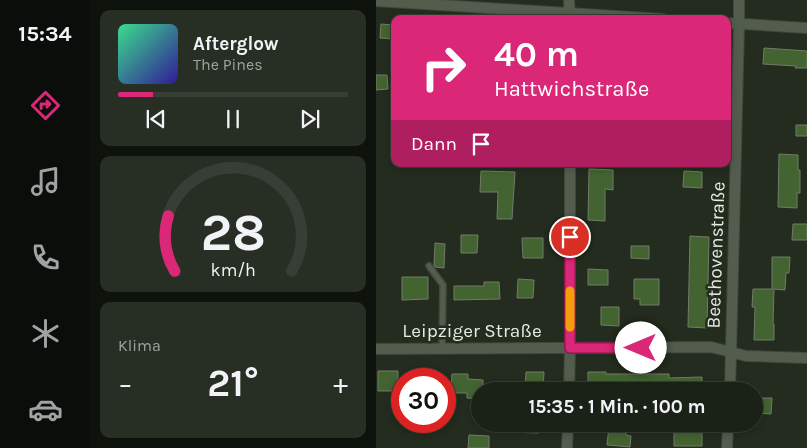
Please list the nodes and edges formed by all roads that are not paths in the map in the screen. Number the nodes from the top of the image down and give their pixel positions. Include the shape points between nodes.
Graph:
1 (569, 0) edge
2 (738, 0) edge
3 (376, 1) edge
4 (557, 15) edge
5 (570, 15) edge
6 (731, 23) edge
7 (739, 24) junction
8 (807, 28) edge
9 (570, 167) edge
10 (429, 266) dead end
11 (442, 348) junction
12 (570, 348) junction
13 (376, 349) edge
14 (730, 352) junction
15 (807, 358) edge
16 (569, 382) edge
17 (730, 382) edge
18 (568, 432) edge
19 (728, 432) edge
20 (568, 448) edge
21 (727, 448) edge

1 - 5 street
2 - 7 street, Beethovenstraße
3 - 4 street
6 - 7 street
7 - 8 street
7 - 14 street, Beethovenstraße
9 - 12 street
10 - 11 lane via 442,286
11 - 12 street, Leipziger Straße
11 - 13 street, Leipziger Straße
12 - 14 street, Leipziger Straße via 711,347
12 - 16 street
14 - 15 street, Leipziger Straße via 746,356
14 - 17 street, Beethovenstraße
18 - 20 street
19 - 21 street

